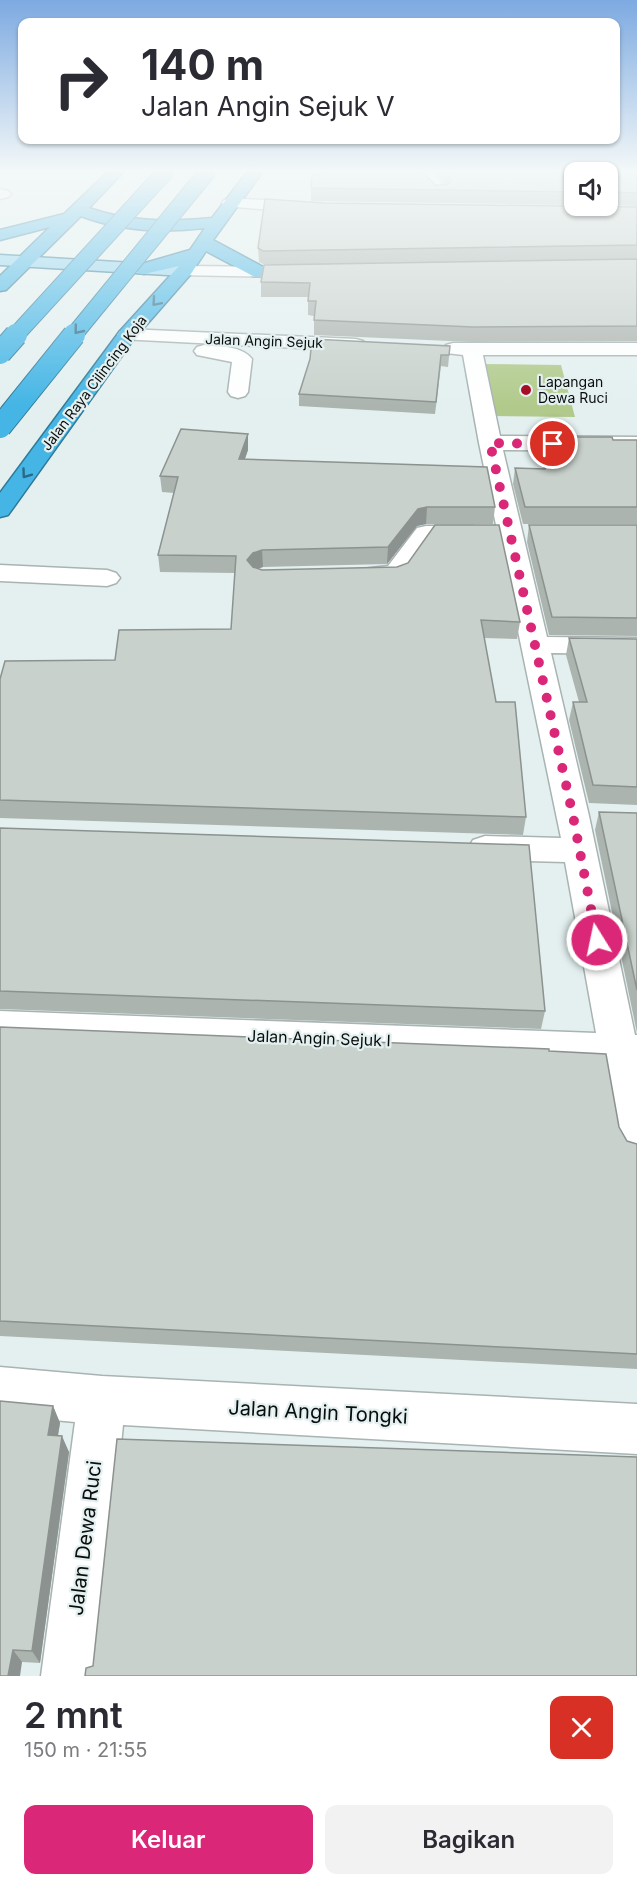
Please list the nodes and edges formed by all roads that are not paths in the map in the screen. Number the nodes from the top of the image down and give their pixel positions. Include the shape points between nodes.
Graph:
1 (37, 249) edge
2 (95, 249) edge
3 (143, 249) edge
4 (197, 249) edge
5 (198, 249) edge
6 (202, 249) edge
7 (3, 258) edge
8 (26, 260) junction
9 (144, 269) junction
10 (184, 271) junction
11 (259, 272) junction
12 (304, 272) edge
13 (0, 286) edge
14 (123, 340) junction
15 (380, 346) edge
16 (438, 348) edge
17 (637, 349) edge
18 (472, 350) junction
19 (0, 353) edge
20 (238, 393) dead end
21 (0, 427) edge
22 (490, 443) junction
23 (637, 444) edge
24 (0, 510) edge
25 (522, 533) junction
26 (0, 573) edge
27 (341, 575) edge
28 (107, 578) dead end
29 (535, 645) junction
30 (637, 646) edge
31 (573, 816) junction
32 (605, 817) edge
33 (460, 847) edge
34 (580, 851) junction
35 (0, 1027) edge
36 (627, 1051) edge
37 (637, 1143) edge
38 (0, 1391) edge
39 (102, 1400) junction
40 (637, 1429) edge
41 (69, 1676) edge

1 - 8 highway
2 - 19 highway, bridge
3 -> 21 highway, bridge
4 - 9 highway via 181,260
5 - 10 highway, Jalan Raya Cilincing Koja
6 - 11 highway
7 - 8 main road
8 - 9 main road
8 - 13 highway
9 - 10 main road
10 - 11 street
10 -> 14 highway, Jalan Raya Cilincing Koja
11 - 12 street
14 - 15 street, Jalan Angin Sejuk
14 - 20 street via 237,355 242,359
14 -> 24 highway, Jalan Raya Cilincing Koja
16 - 18 street
17 - 18 street
18 - 22 street
22 - 23 street
22 - 25 street
25 - 27 street via 426,533 396,574
25 - 29 street
26 - 28 street
29 - 30 street
29 - 31 street
31 - 32 street
31 - 34 street
33 - 34 street
34 - 36 street
35 - 36 street, Jalan Angin Sejuk I
36 - 37 street
38 - 39 street, Jalan Angin Tongki
39 - 40 street, Jalan Angin Tongki
39 - 41 street, Jalan Dewa Ruci

